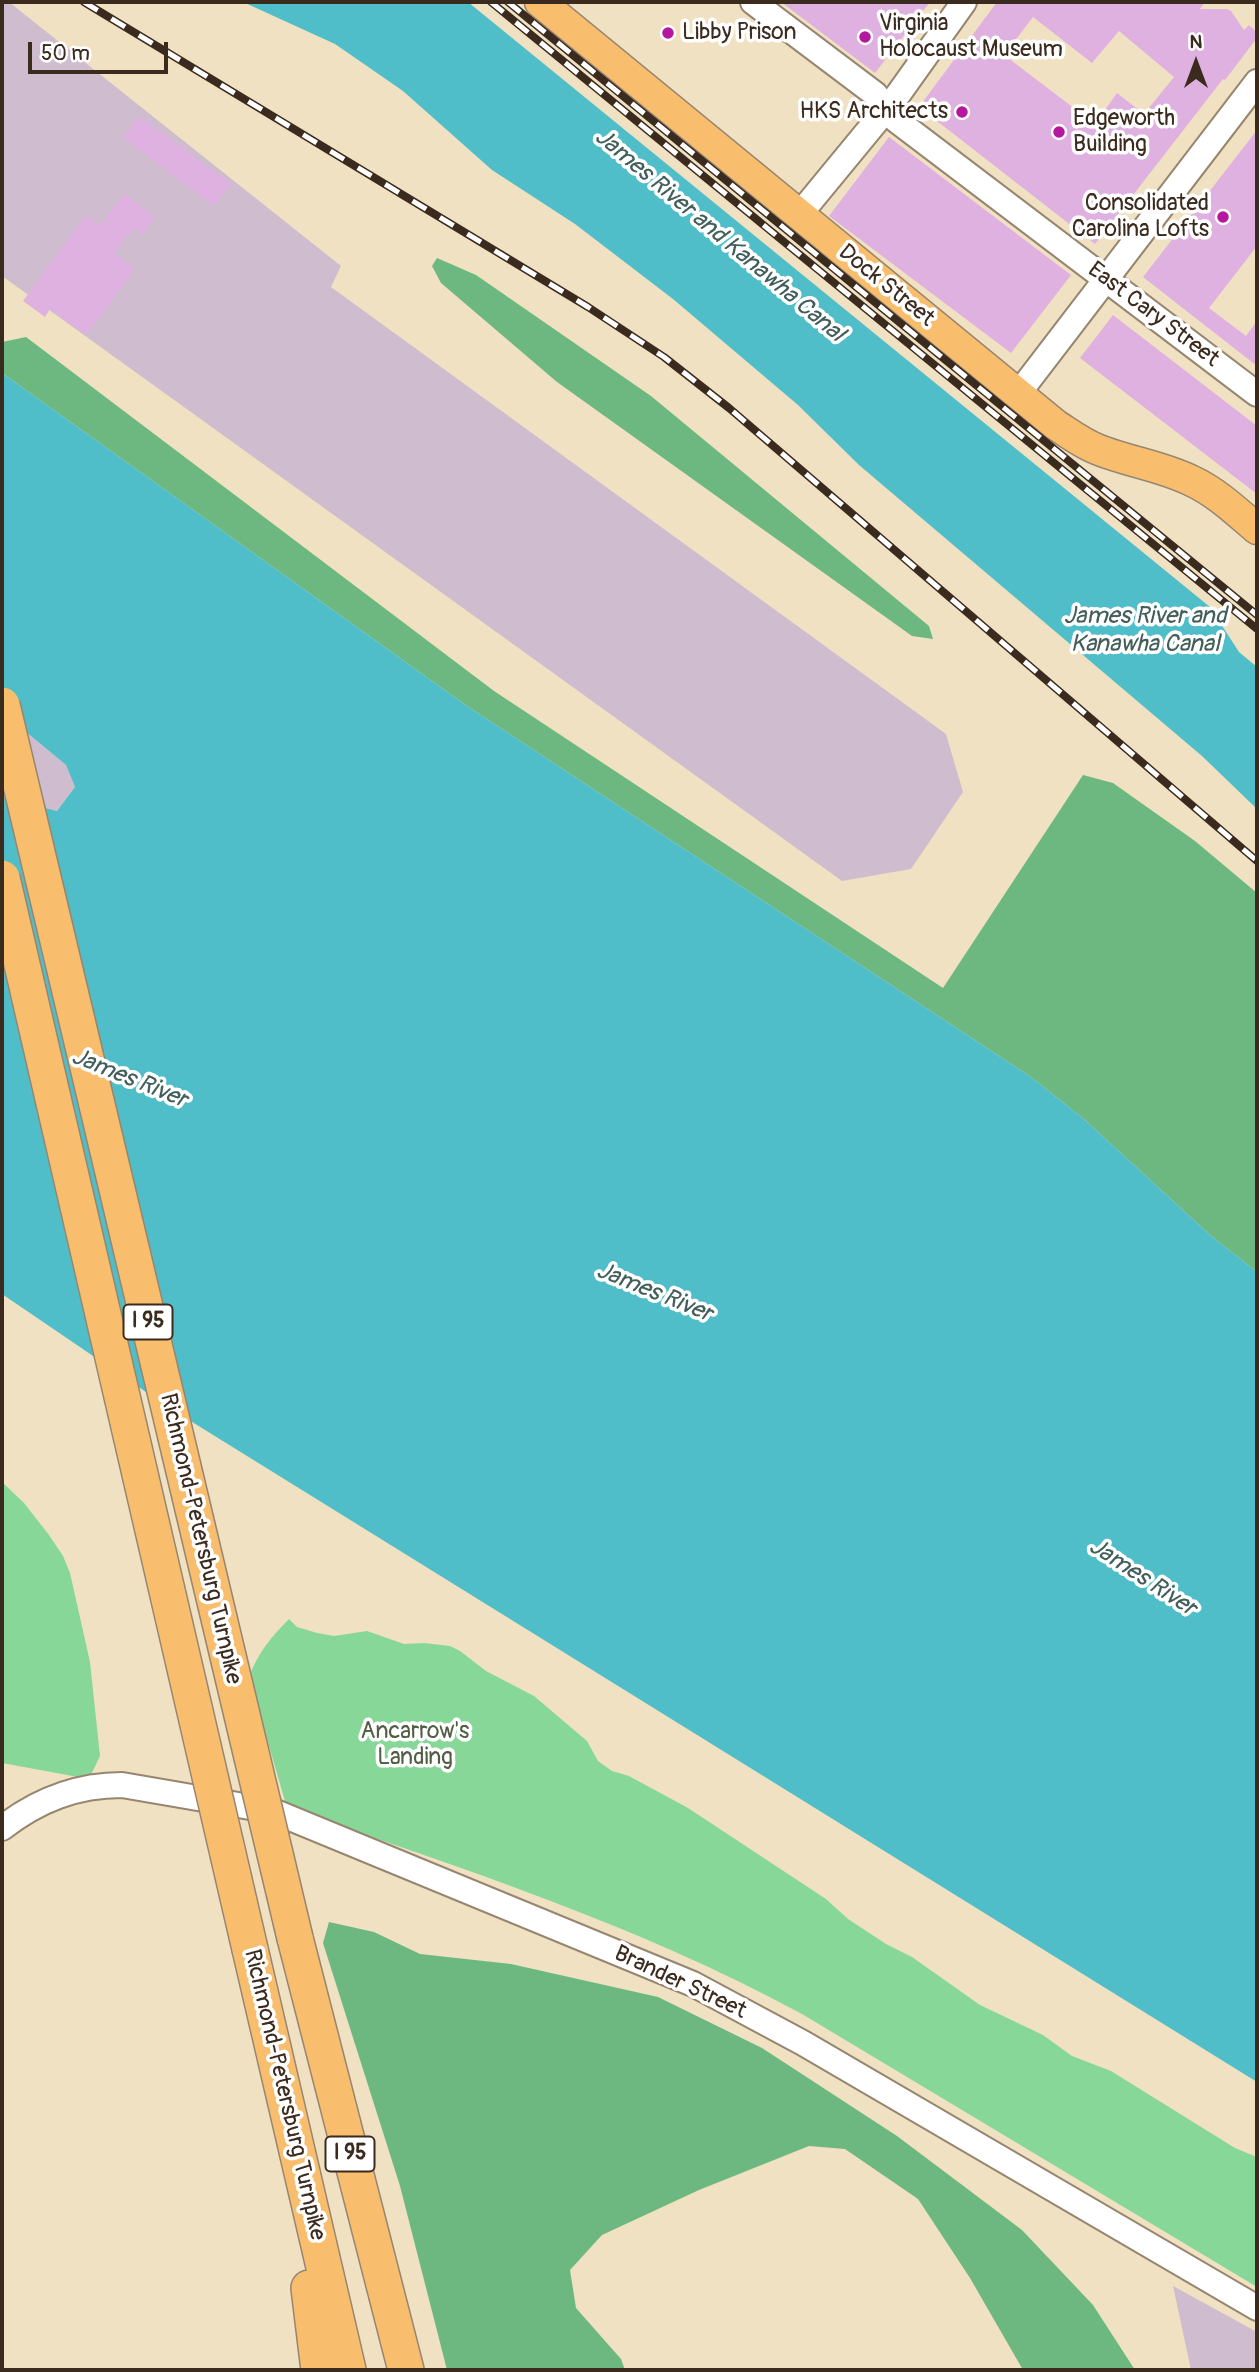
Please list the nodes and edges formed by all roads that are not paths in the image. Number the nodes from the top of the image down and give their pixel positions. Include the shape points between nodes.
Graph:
1 (540, 2) edge
2 (753, 2) edge
3 (964, 2) edge
4 (1257, 82) edge
5 (886, 108) junction
6 (799, 215) junction
7 (1104, 279) junction
8 (1018, 394) junction
9 (1257, 394) edge
10 (1257, 529) edge
11 (2, 705) edge
12 (2, 878) edge
13 (2, 1828) edge
14 (271, 2042) junction
15 (1257, 2308) edge
16 (319, 2370) edge
17 (348, 2370) edge
18 (406, 2370) edge

1 - 6 main road, Dock Street
2 - 5 street, East Cary Street via 875,94
3 - 5 street
4 - 7 street
5 - 6 street
5 - 7 street, East Cary Street
6 - 8 main road, Dock Street
7 - 8 street
7 - 9 street, East Cary Street
8 - 10 main road, Dock Street via 1085,444 1193,481
11 - 18 highway, Richmond-Petersburg Turnpike / I 95, bridge via 295,1938
12 - 14 highway, Richmond-Petersburg Turnpike / I 95, bridge
13 - 15 street, Brander Street via 55,1796 93,1786 122,1785 273,1811 693,1984 803,2043
14 - 16 highway
14 - 17 highway, Richmond-Petersburg Turnpike / I 95

